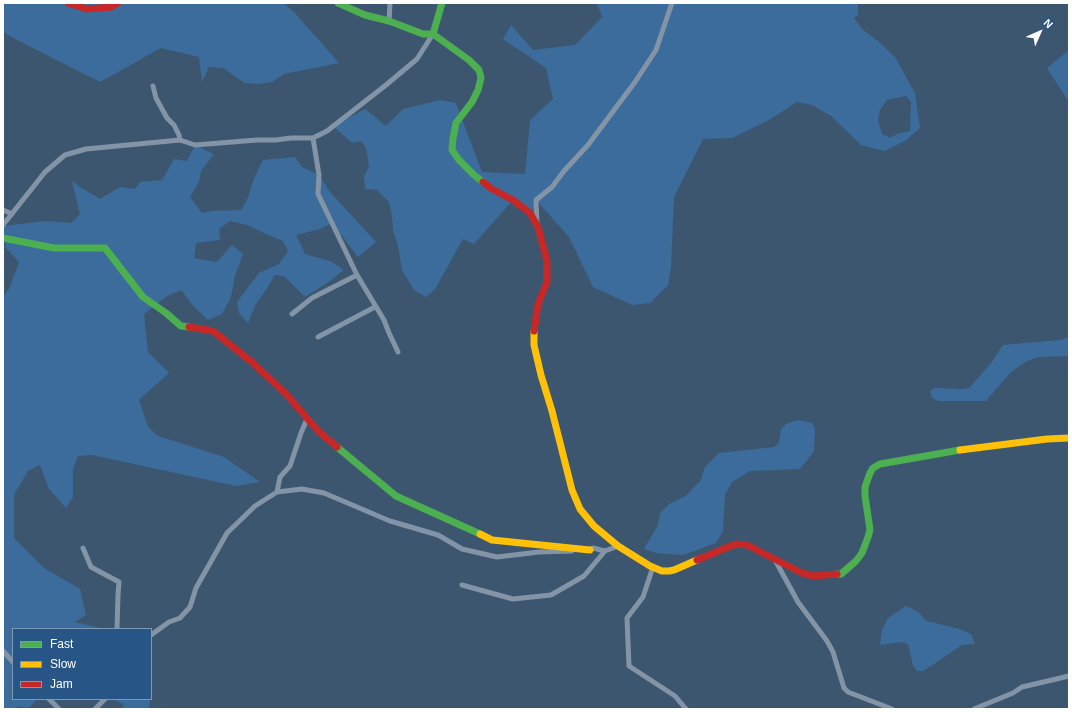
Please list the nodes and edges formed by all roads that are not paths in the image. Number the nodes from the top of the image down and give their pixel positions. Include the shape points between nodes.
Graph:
1 (68, 3) edge
2 (118, 3) edge
3 (338, 3) edge
4 (390, 3) edge
5 (442, 3) edge
6 (672, 3) edge
7 (389, 21) junction
8 (433, 34) junction
9 (153, 86) dead end
10 (313, 138) junction
11 (180, 140) junction
12 (3, 210) edge
13 (12, 214) junction
14 (3, 225) edge
15 (538, 227) junction
16 (3, 238) edge
17 (357, 275) junction
18 (375, 306) junction
19 (292, 314) dead end
20 (318, 337) dead end
21 (398, 352) dead end
22 (307, 419) junction
23 (1069, 438) edge
24 (277, 492) junction
25 (618, 546) junction
26 (83, 548) dead end
27 (590, 550) junction
28 (605, 551) junction
29 (775, 560) junction
30 (653, 568) junction
31 (462, 585) dead end
32 (117, 628) edge
33 (152, 634) edge
34 (3, 651) edge
35 (12, 661) edge
36 (1069, 676) edge
37 (50, 700) edge
38 (104, 700) edge
39 (59, 709) edge
40 (95, 709) edge
41 (686, 709) edge
42 (892, 709) edge
43 (974, 709) edge

1 - 2 street via 87,9 111,7
3 - 7 street via 365,15
4 - 7 street
5 - 8 street
6 - 15 street via 656,50 635,82 588,145 552,187 536,200
7 - 8 street via 423,34
8 - 10 street via 417,58 386,85 333,126
8 - 15 street via 479,70 481,78 472,102 456,123 452,150 474,175 530,213
9 - 11 street via 156,98 174,125
10 - 11 street via 195,146
10 - 17 street via 318,194
11 - 13 street via 86,149 65,155 45,172
12 - 13 street
13 - 14 street
15 - 25 street via 547,260 547,282 538,304 534,327 534,345 541,375 577,504 594,526
16 - 22 street via 54,248 105,248 143,297 181,326 214,331 287,395
17 - 18 street
17 - 19 street via 312,298
18 - 20 street
18 - 21 street
22 - 24 street via 290,466 280,477
22 - 27 street via 396,496 492,540
23 - 29 street via 955,451 880,464 873,468 866,487 870,530 868,538 862,553 849,568 840,574 814,576
24 - 27 street via 302,489 324,493 390,521 438,536 462,549 497,557
24 - 33 street via 255,506 227,533 196,588 190,607 180,618 169,622
25 - 28 street
25 - 30 street
26 - 32 street via 91,567 119,582
27 - 28 street via 593,548
28 - 31 street via 584,576 551,595 513,599
29 - 30 street via 751,547 737,544 674,570 662,571
29 - 42 street via 798,602 833,652 844,688 848,692
30 - 41 street via 643,597 626,618 630,666 675,696
34 - 35 street
36 - 43 street via 1022,687
37 - 39 street
38 - 40 street

